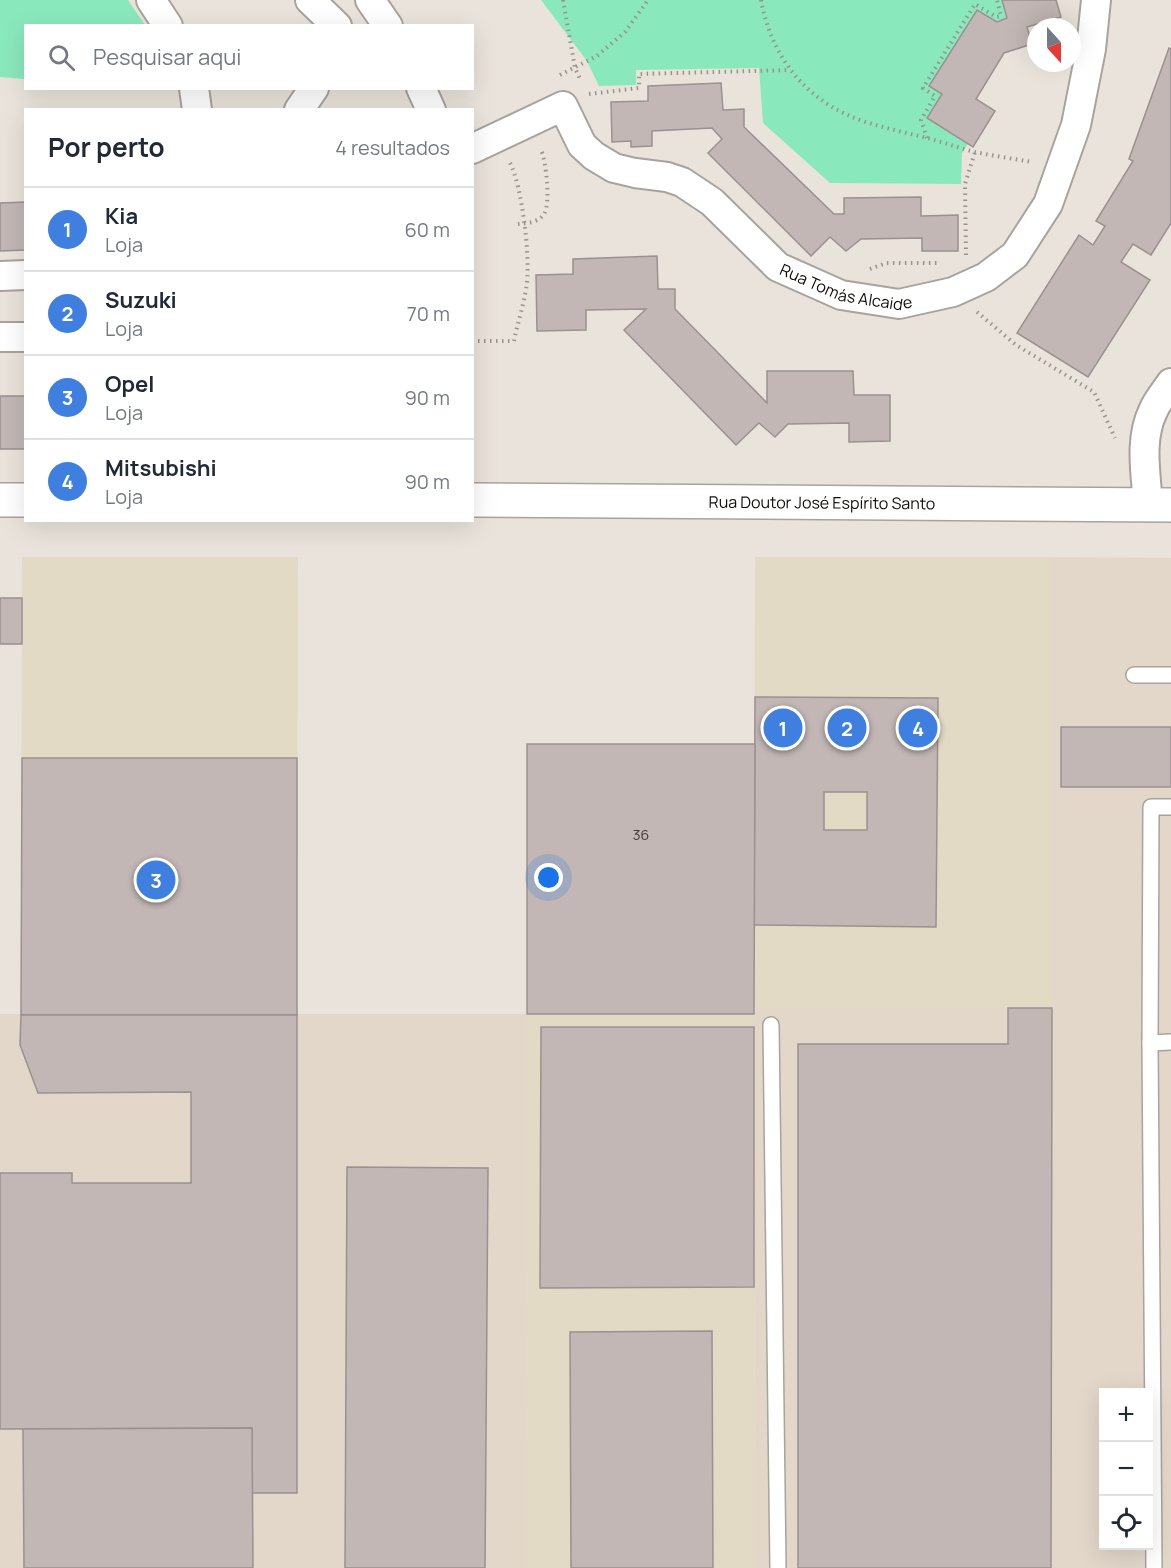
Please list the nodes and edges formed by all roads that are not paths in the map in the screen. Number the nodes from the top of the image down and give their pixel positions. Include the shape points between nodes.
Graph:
1 (151, 0) edge
2 (310, 0) edge
3 (370, 0) edge
4 (1096, 0) edge
5 (167, 24) edge
6 (335, 24) edge
7 (387, 24) edge
8 (194, 90) edge
9 (313, 90) edge
10 (197, 108) edge
11 (300, 108) edge
12 (474, 148) edge
13 (24, 275) edge
14 (0, 276) edge
15 (0, 337) edge
16 (24, 337) edge
17 (1171, 383) edge
18 (0, 500) edge
19 (24, 500) edge
20 (474, 500) edge
21 (1160, 505) edge
22 (1134, 675) dead end
23 (1171, 675) edge
24 (1171, 807) edge
25 (771, 1025) dead end
26 (1171, 1042) edge
27 (1150, 1043) junction
28 (778, 1568) edge
29 (1154, 1568) edge

1 - 5 street
2 - 6 street
3 - 7 street
4 - 12 street, Rua Tomás Alcaide via 1076,125 1048,204 1015,255 986,277 953,292 899,304 841,295 778,267 712,202 682,182 614,168 594,156 582,145 563,106
8 - 10 street
9 - 11 street
13 - 14 street
15 - 16 street
17 - 21 street via 1153,411 1144,454
18 - 19 street
20 - 21 street, Rua Doutor José Espírito Santo
22 - 23 lane
24 - 27 lane via 1151,807
25 - 28 lane
26 - 27 lane
27 - 29 lane

